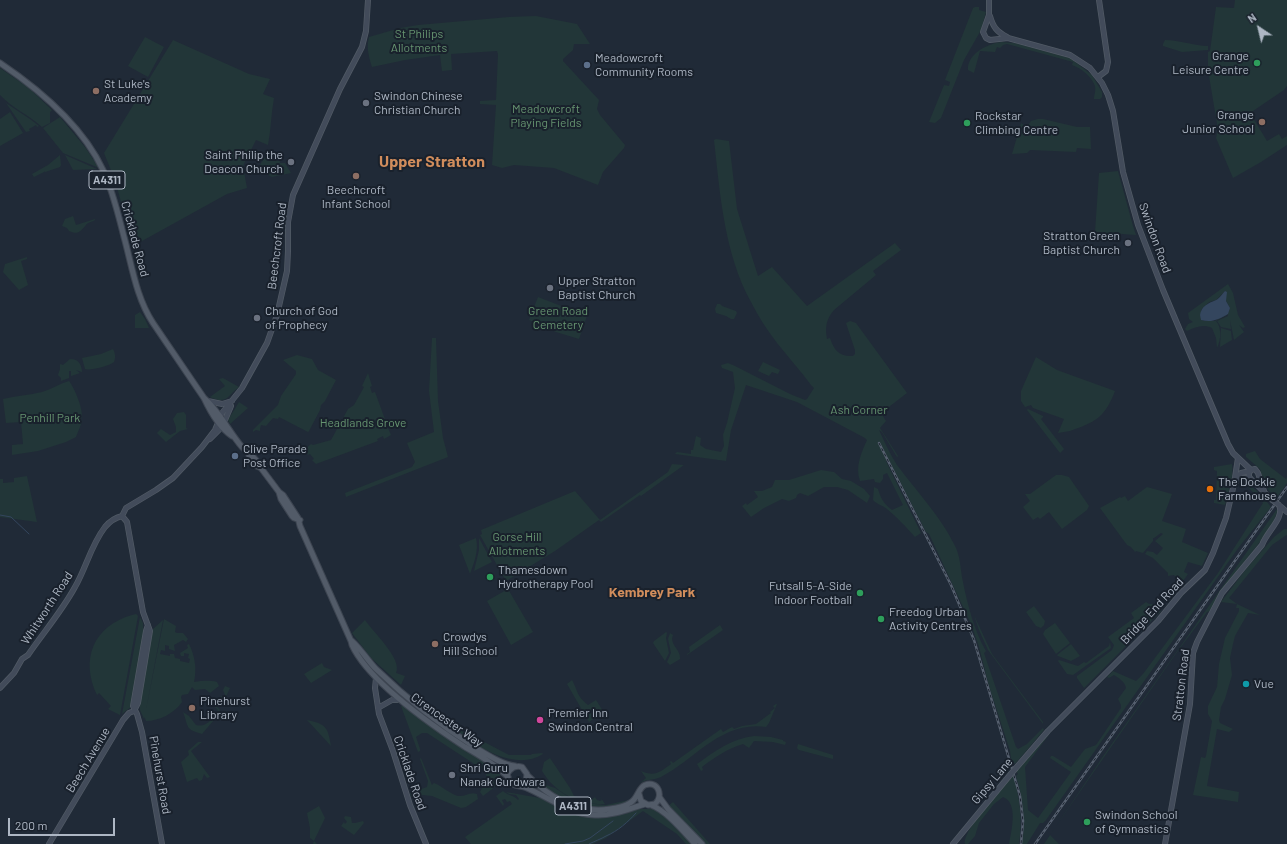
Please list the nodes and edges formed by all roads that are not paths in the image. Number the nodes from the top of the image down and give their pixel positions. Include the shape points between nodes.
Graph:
1 (368, 0) edge
2 (989, 0) edge
3 (1099, 0) edge
4 (989, 15) junction
5 (993, 27) junction
6 (986, 28) junction
7 (997, 31) junction
8 (1008, 38) junction
9 (994, 39) junction
10 (0, 63) edge
11 (1098, 77) junction
12 (206, 400) junction
13 (233, 401) junction
14 (221, 422) junction
15 (214, 436) junction
16 (232, 436) junction
17 (209, 440) junction
18 (1238, 458) junction
19 (1250, 470) junction
20 (1258, 474) junction
21 (1250, 478) junction
22 (1235, 481) junction
23 (1264, 491) junction
24 (1279, 505) junction
25 (1287, 512) edge
26 (122, 516) junction
27 (351, 641) junction
28 (376, 678) junction
29 (388, 680) joint
30 (0, 688) edge
31 (401, 700) junction
32 (378, 708) junction
33 (134, 711) junction
34 (1048, 731) joint
35 (515, 766) junction
36 (527, 775) junction
37 (508, 777) junction
38 (519, 786) junction
39 (639, 794) junction
40 (660, 798) junction
41 (645, 804) junction
42 (652, 805) junction
43 (49, 844) edge
44 (162, 844) edge
45 (426, 844) edge
46 (695, 844) edge
47 (702, 844) edge
48 (952, 844) edge
49 (1165, 844) edge

1 - 13 main road, Beechcroft Road via 365,37 360,54 340,89 293,195 288,222 287,271 272,331 258,361
2 - 4 main road
3 - 11 main road via 1108,65 1105,72
4 - 5 main road
4 - 6 main road
5 - 6 main road
5 - 7 main road
6 - 9 main road via 984,36 990,40
7 - 8 main road
7 - 9 main road
8 - 9 main road
8 - 11 main road, Swindon Road via 1070,55 1086,65
10 - 12 main road, Cricklade Road / A4311 via 25,80 64,115 97,158 112,193 144,307
11 - 18 main road, Swindon Road via 1108,93 1124,178 1143,238 1228,444
12 - 13 main road via 222,404
12 - 14 main road, Cricklade Road / A4311 via 207,406
13 - 14 main road, Beechcroft Road
14 - 15 main road, Whitworth Road
14 - 16 main road, Cricklade Road / A4311
14 - 17 main road, Whitworth Road
15 - 16 main road
15 - 17 main road, Whitworth Road
16 - 27 main road, Cricklade Road / A4311 via 249,454 250,460 261,468 279,492 292,516 300,520 300,527
17 - 26 main road, Whitworth Road via 173,478 126,508
18 - 19 main road, Swindon Road
18 - 22 main road, Bridge End Road
19 - 20 main road via 1257,470
19 - 21 main road
19 - 22 main road via 1240,474
20 - 21 main road via 1256,479
20 - 23 main road
21 - 22 main road
21 - 23 main road
22 - 34 main road, Bridge End Road via 1223,526 1205,570
23 - 24 main road, bridge
24 - 25 main road
24 - 49 main road, Stratton Road via 1280,516 1262,545 1222,593 1196,642 1190,704
26 - 30 main road, Whitworth Road via 112,519 105,528 70,595 14,674
26 - 33 main road via 128,523 150,635 143,661 138,703
27 - 28 main road, Cricklade Road / A4311 via 357,654
27 - 29 main road, Cricklade Road / A4311
28 - 31 main road, Cirencester Way / A4311
28 - 32 main road, Cricklade Road
29 - 35 main road, Cirencester Way / A4311 via 457,736 498,760
31 - 32 main road via 392,700
31 - 37 main road, Cirencester Way / A4311
32 - 45 main road, Cricklade Road via 407,797
33 - 43 main road, Beech Avenue via 123,720
33 - 44 main road, Pinehurst Road via 142,732
34 - 48 main road, Gipsy Lane, bridge
35 - 36 main road, A4311 via 522,767
35 - 37 main road via 510,769
36 - 38 main road via 524,783
36 - 39 main road, A4311 via 559,800 583,809 619,808 631,803
37 - 38 main road, A4311 via 512,784
38 - 41 main road, A4311 via 528,788 565,808 586,814 615,814
39 - 40 main road, A4311 via 643,786 652,784 658,790
39 - 41 main road via 640,800
40 - 42 main road
40 - 47 main road, A4311
41 - 42 main road, A4311
42 - 46 main road, A4311

